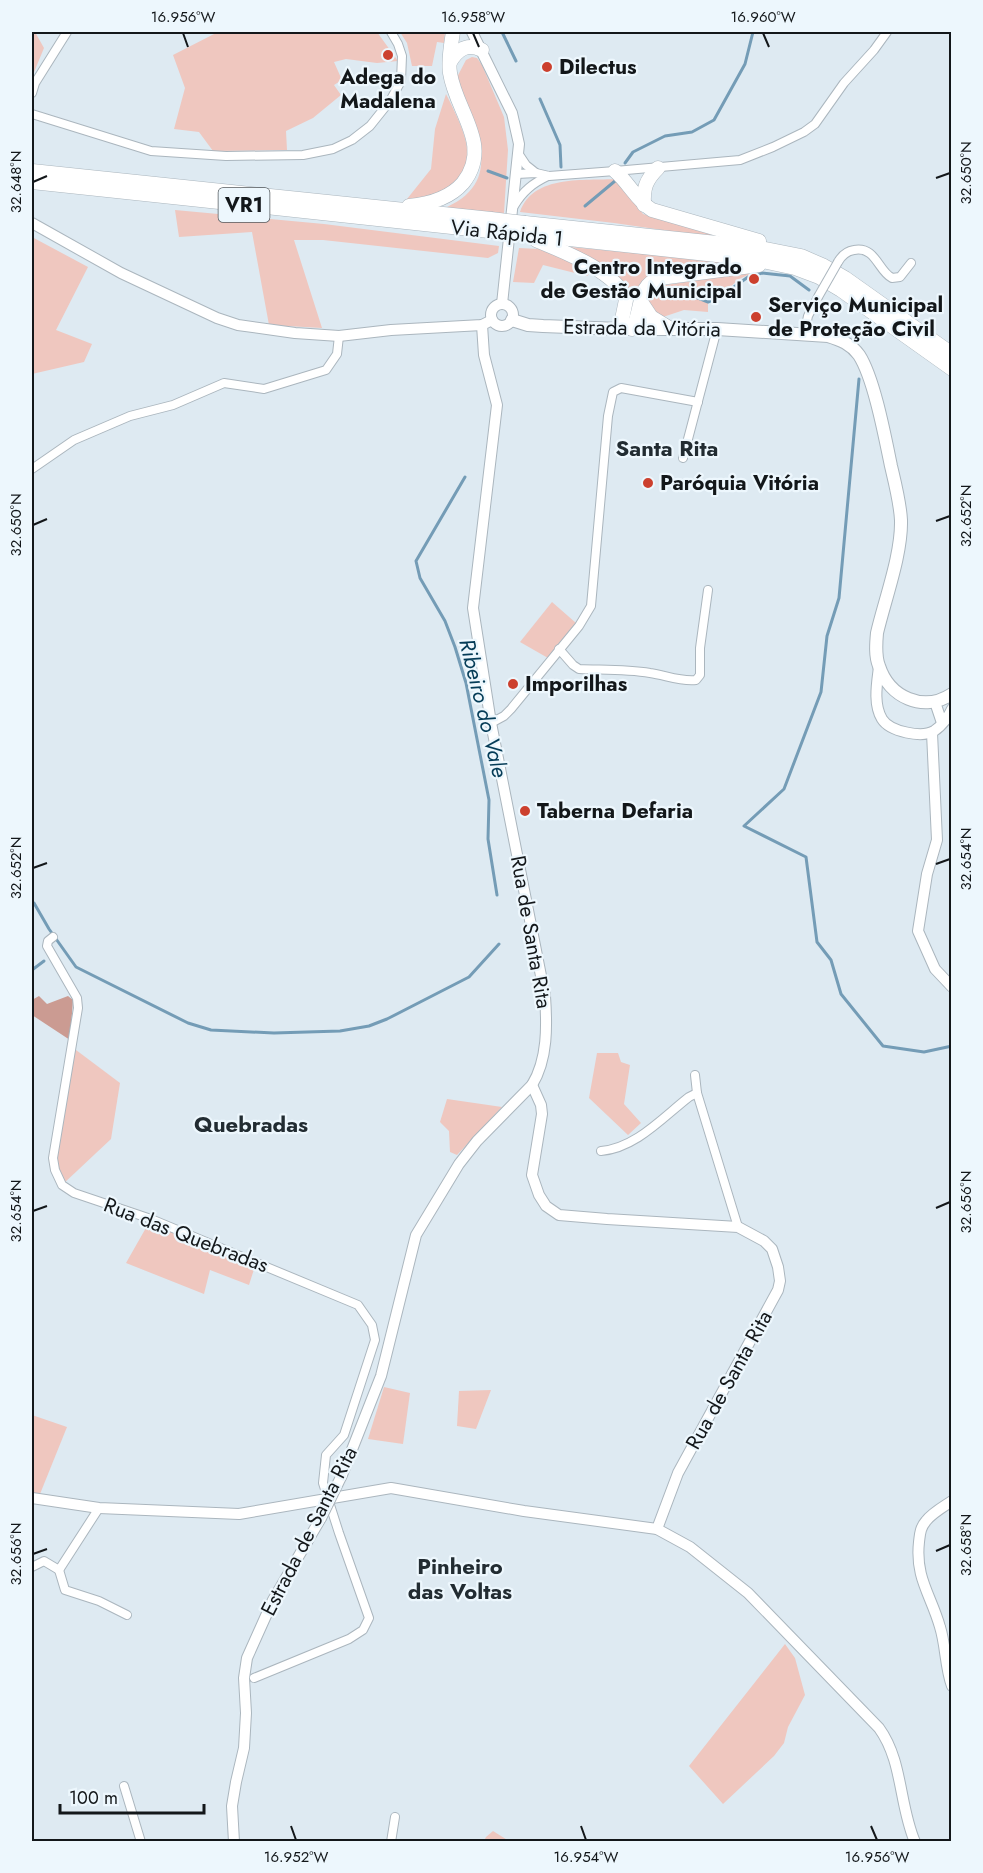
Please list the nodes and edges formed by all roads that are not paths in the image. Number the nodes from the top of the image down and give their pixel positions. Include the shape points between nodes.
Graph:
1 (67, 32) edge
2 (391, 32) edge
3 (453, 32) edge
4 (472, 32) edge
5 (887, 32) edge
6 (482, 50) junction
7 (450, 62) junction
8 (32, 93) edge
9 (32, 114) edge
10 (518, 153) junction
11 (658, 168) junction
12 (32, 171) edge
13 (615, 171) junction
14 (536, 173) junction
15 (549, 176) junction
16 (516, 177) junction
17 (32, 183) edge
18 (533, 183) junction
19 (644, 205) junction
20 (513, 207) junction
21 (386, 208) junction
22 (32, 223) edge
23 (490, 225) junction
24 (524, 229) junction
25 (787, 259) junction
26 (910, 263) dead end
27 (641, 302) junction
28 (502, 304) junction
29 (891, 317) junction
30 (512, 320) junction
31 (487, 323) junction
32 (669, 328) junction
33 (626, 329) junction
34 (717, 329) junction
35 (804, 335) junction
36 (339, 336) junction
37 (951, 354) edge
38 (951, 369) edge
39 (698, 402) junction
40 (683, 458) dead end
41 (32, 469) edge
42 (708, 590) dead end
43 (559, 649) junction
44 (879, 667) junction
45 (951, 694) edge
46 (932, 702) junction
47 (951, 708) edge
48 (491, 723) junction
49 (942, 723) junction
50 (932, 733) junction
51 (53, 938) dead end
52 (951, 987) edge
53 (695, 1075) dead end
54 (532, 1085) junction
55 (697, 1094) junction
56 (601, 1151) dead end
57 (738, 1227) junction
58 (32, 1498) edge
59 (328, 1498) junction
60 (951, 1501) edge
61 (99, 1508) junction
62 (657, 1529) junction
63 (32, 1567) edge
64 (59, 1570) junction
65 (127, 1615) dead end
66 (254, 1678) dead end
67 (951, 1686) edge
68 (124, 1786) dead end
69 (395, 1817) dead end
70 (141, 1842) edge
71 (234, 1842) edge
72 (391, 1842) edge
73 (915, 1842) edge

1 - 8 street
2 - 9 street via 402,56 401,81 370,126 333,149 303,155 226,156 151,151
3 - 7 highway
4 - 6 street
5 - 11 street via 815,124 804,132 740,160
6 - 7 highway via 474,46 459,50
6 - 10 street via 512,112
7 - 21 highway via 450,74 476,149 474,164 456,191 436,201
10 - 14 street
10 - 16 street
11 - 13 street
11 - 19 highway via 646,181
12 - 21 highway, Via Rápida 1 / VR1
13 - 15 street
13 - 19 highway
14 - 15 street
14 - 16 street
15 - 18 street
16 - 18 street
16 - 20 street
17 - 23 highway, Via Rápida 1 / VR1
18 - 20 street
19 - 25 highway via 756,240
20 - 28 street
21 - 23 highway, Via Rápida 1 / VR1
22 - 36 street via 121,273 230,322
23 - 24 highway, Via Rápida 1 / VR1, bridge
24 - 25 highway, Via Rápida 1 / VR1 via 755,247
24 - 33 highway via 618,285 626,300
25 - 27 highway via 651,280
25 - 29 highway, Via Rápida 1 / VR1
26 - 35 street, bridge via 900,277 892,278 865,251 846,253 808,316
27 - 32 highway via 651,317
27 - 33 highway via 638,318
28 - 30 street via 511,309
28 - 31 street via 493,310
29 - 37 highway, Via Rápida 1 / VR1
29 - 38 highway, Via Rápida 1 / VR1
30 - 31 street via 500,326
30 - 33 main road, Estrada da Vitória via 528,325
31 - 36 street
31 - 48 street, Rua de Santa Rita via 484,355 497,405 472,608
32 - 33 main road, Estrada da Vitória
32 - 34 main road, Estrada da Vitória
34 - 35 main road, Estrada da Vitória
34 - 39 street
35 - 44 main road, Estrada da Vitória via 828,336 852,347 864,365 882,426 901,521 877,633
36 - 41 street via 337,354 326,370 264,389 224,383 74,440
39 - 40 street
39 - 43 street via 621,388 613,392 591,606
42 - 43 street via 700,675 696,680 632,670 579,669
43 - 48 street via 504,717
44 - 46 main road, Estrada da Vitória via 893,691 914,701
44 - 50 street via 877,704 881,718 895,730
45 - 46 main road
46 - 49 street
47 - 49 street
48 - 54 street, Rua de Santa Rita via 545,996 543,1053
49 - 50 street
50 - 52 street via 937,840 918,931 935,969
51 - 59 street, Rua das Quebradas via 47,946 77,998 78,1008 53,1158 62,1185 358,1305 372,1325 375,1340 344,1435 326,1455 323,1483
53 - 55 street
54 - 57 street, Rua de Santa Rita via 542,1114 532,1175 546,1206 559,1215
54 - 71 street, Estrada de Santa Rita, bridge via 459,1164 416,1235 381,1376 342,1475 273,1600 247,1658 244,1748 232,1806
55 - 56 street via 633,1141
55 - 57 street
57 - 62 street, Rua de Santa Rita via 772,1249 780,1281 679,1470
58 - 61 street
59 - 61 street via 239,1514
59 - 62 street via 391,1488 514,1510
59 - 66 street via 369,1618 363,1630 349,1639
60 - 67 street via 921,1528 918,1564 942,1630
61 - 64 street
62 - 73 street via 690,1547 748,1593 879,1728 891,1748
63 - 64 street via 44,1561
64 - 65 street via 65,1590
68 - 70 street
69 - 72 street

